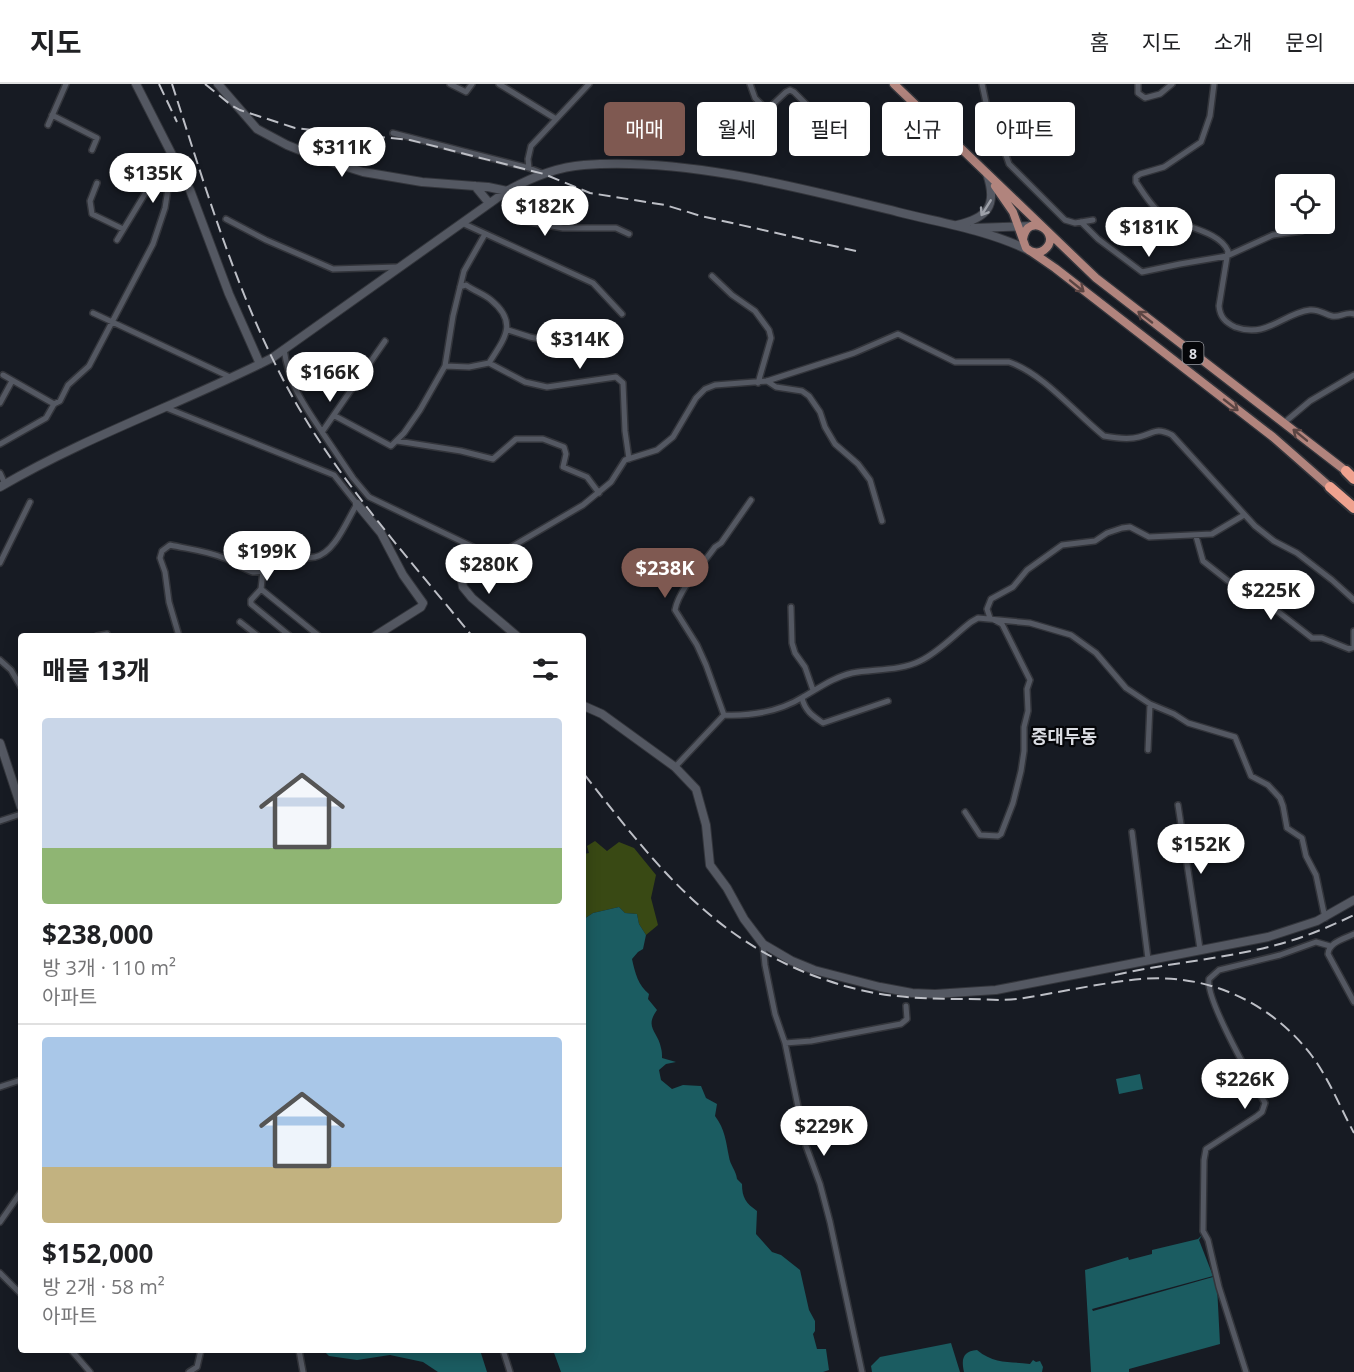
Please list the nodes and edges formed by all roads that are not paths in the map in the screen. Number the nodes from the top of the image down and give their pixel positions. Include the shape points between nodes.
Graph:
1 (66, 84) edge
2 (136, 84) edge
3 (218, 84) edge
4 (450, 84) edge
5 (471, 84) edge
6 (499, 84) edge
7 (589, 84) edge
8 (750, 84) edge
9 (894, 84) edge
10 (982, 84) edge
11 (1138, 84) edge
12 (1172, 84) edge
13 (1214, 84) edge
14 (804, 102) edge
15 (52, 115) junction
16 (556, 119) junction
17 (48, 125) dead end
18 (393, 133) dead end
19 (92, 150) dead end
20 (173, 155) junction
21 (529, 168) junction
22 (987, 173) junction
23 (544, 174) junction
24 (97, 183) dead end
25 (520, 184) junction
26 (475, 186) junction
27 (507, 191) junction
28 (489, 203) junction
29 (226, 219) dead end
30 (1093, 220) dead end
31 (1081, 222) junction
32 (462, 223) junction
33 (955, 226) junction
34 (1033, 226) junction
35 (1019, 227) junction
36 (966, 228) junction
37 (123, 229) junction
38 (1046, 229) junction
39 (484, 234) junction
40 (628, 234) dead end
41 (1279, 234) edge
42 (117, 240) dead end
43 (1023, 240) junction
44 (1030, 251) junction
45 (1227, 256) junction
46 (398, 267) junction
47 (712, 276) dead end
48 (460, 287) junction
49 (93, 313) dead end
50 (622, 314) dead end
51 (1354, 314) edge
52 (111, 322) junction
53 (508, 330) junction
54 (385, 340) dead end
55 (561, 344) dead end
56 (284, 349) junction
57 (489, 363) junction
58 (260, 364) junction
59 (445, 366) junction
60 (3, 375) dead end
61 (1354, 375) edge
62 (233, 378) junction
63 (12, 381) junction
64 (767, 381) junction
65 (758, 383) junction
66 (0, 403) edge
67 (54, 404) junction
68 (163, 407) junction
69 (335, 416) junction
70 (1285, 422) junction
71 (322, 432) junction
72 (397, 441) junction
73 (0, 444) edge
74 (629, 459) junction
75 (1351, 472) edge
76 (0, 473) edge
77 (2, 486) edge
78 (1330, 487) joint
79 (599, 494) junction
80 (751, 500) dead end
81 (30, 502) dead end
82 (357, 504) junction
83 (1354, 508) edge
84 (1244, 515) junction
85 (882, 521) dead end
86 (1196, 536) junction
87 (494, 556) junction
88 (0, 563) edge
89 (263, 571) junction
90 (261, 589) junction
91 (1354, 600) edge
92 (791, 606) dead end
93 (990, 618) junction
94 (240, 622) dead end
95 (1354, 631) edge
96 (180, 633) edge
97 (254, 633) edge
98 (286, 633) edge
99 (315, 633) edge
100 (380, 633) edge
101 (513, 633) edge
102 (0, 660) edge
103 (18, 676) edge
104 (813, 690) junction
105 (802, 698) junction
106 (888, 701) dead end
107 (1150, 704) junction
108 (586, 707) edge
109 (724, 715) junction
110 (0, 743) edge
111 (1148, 750) dead end
112 (675, 767) junction
113 (18, 798) edge
114 (1178, 805) dead end
115 (965, 812) dead end
116 (18, 815) edge
117 (0, 821) edge
118 (1132, 832) dead end
119 (1354, 900) edge
120 (1325, 918) junction
121 (1354, 934) edge
122 (763, 944) junction
123 (1330, 946) junction
124 (1200, 949) junction
125 (1148, 959) junction
126 (1354, 1002) edge
127 (906, 1006) dead end
128 (785, 1044) junction
129 (18, 1081) edge
130 (0, 1087) edge
131 (18, 1196) edge
132 (0, 1222) edge
133 (0, 1273) edge
134 (18, 1290) edge
135 (74, 1353) edge
136 (200, 1353) edge
137 (300, 1353) edge
138 (504, 1353) edge
139 (90, 1372) edge
140 (189, 1372) edge
141 (303, 1372) edge
142 (510, 1372) edge
143 (862, 1372) edge
144 (1246, 1372) edge

1 - 15 street
2 - 20 street
3 - 26 street via 257,129 321,159 422,182
4 - 5 street via 466,92
6 - 16 street
7 - 16 street
8 - 14 street via 755,98 765,108 790,90
9 - 22 main road, 8
10 - 31 street via 990,122 1009,164 1065,220
11 - 12 street via 1138,93 1145,98 1166,91
13 - 45 street via 1210,116 1201,142 1164,167 1140,174 1136,182 1164,216 1222,242
15 - 17 street
15 - 19 street via 97,138
16 - 21 street via 531,146
18 - 21 street
20 - 37 street via 163,164
20 - 52 street via 165,208 153,244
20 - 58 street
21 - 23 street
22 -> 33 street via 992,192 988,210 974,221
22 - 35 main road, 8
22 - 38 main road, 8
23 - 25 street
23 - 33 street via 582,165 620,164 702,171 812,191
24 - 37 street via 90,201 92,214
25 - 27 street
25 - 40 street via 524,199 518,220 563,228 616,228
26 - 27 street
26 - 28 street
27 - 28 street
28 - 32 street
29 - 46 street via 333,268
30 - 31 street
31 - 45 street via 1142,272
32 - 39 street
32 - 46 street
33 - 36 street
34 - 35 street
34 - 38 main road
34 - 43 main road via 1025,231
35 - 36 street
35 - 43 main road, 8
36 - 44 street
37 - 42 street
38 - 44 main road via 1048,245 1038,252
70 -> 38 main road, 8 via 1096,278
39 - 48 street
39 - 50 street via 593,283
41 - 45 street
43 - 44 main road
44 -> 78 main road, 8 via 1273,437
45 - 51 street via 1219,306 1229,324 1246,330 1261,329 1310,310 1333,317
46 - 56 street
47 - 65 street via 754,311 769,330 771,338
48 - 53 street via 466,285 490,298
48 - 59 street
49 - 52 street
52 - 62 street
52 - 67 street via 89,366
53 - 55 street
53 - 57 street
54 - 69 street
56 - 58 street
56 - 71 street via 287,371
57 - 59 street
57 - 74 street via 537,386 616,377 621,380
58 - 62 street
59 - 72 street
60 - 63 street
61 - 70 street via 1310,401
62 - 68 street
63 - 66 street
63 - 67 street
64 - 65 street
64 - 84 street via 854,353 898,334 955,362 1009,362 1032,373 1104,436 1140,437 1158,430 1172,435
64 - 85 street via 809,396 835,444 870,480
65 - 74 street via 715,384 705,389 673,437 657,450
67 - 73 street via 46,418
68 - 77 street
68 - 82 street via 334,475
69 - 71 street
69 - 72 street via 392,446
75 -> 70 main road, 8
71 - 87 street via 369,497
72 - 79 street via 493,459 516,439 543,439 564,447 563,467 587,477
74 - 79 street via 621,463
76 - 77 street
78 - 83 highway, 8
79 - 87 street
80 - 109 street via 676,602 675,610 697,645
81 - 88 street
82 - 89 street via 323,554 288,558
82 - 100 street via 381,533 423,603
84 - 86 street via 1212,534
84 - 91 street
86 - 93 street via 1149,537 1130,527 1095,541 1062,544 1027,570 1013,587 991,599 987,609
86 - 95 street via 1203,561 1312,638 1349,649 1354,647
87 - 101 street via 464,575 463,587
89 - 90 street
89 - 96 street via 253,572 224,557 166,547 160,558
90 - 98 street via 251,604
90 - 99 street
92 - 104 street via 792,644
93 - 104 street via 971,622 917,663 850,674
93 - 107 street via 1030,623 1071,635 1096,653 1126,688
93 - 115 street via 1002,624 1030,680 1024,751 1013,803 1001,834 980,835
94 - 97 street
102 - 103 street
104 - 105 street
105 - 106 street via 810,714 823,723
105 - 109 street via 772,711
107 - 111 street
107 - 120 street via 1188,723 1238,740 1251,776 1275,790 1287,828 1302,838 1316,875
108 - 112 street via 602,714
109 - 112 street
110 - 113 street
112 - 122 street via 696,789 711,865
114 - 124 street
116 - 117 street
118 - 125 street
119 - 120 street
120 - 124 street via 1278,934
121 - 123 street
122 - 125 street via 814,970 900,992 924,994 996,990
122 - 128 street via 775,1014
123 - 126 street via 1328,954
123 - 144 street via 1316,942 1219,970 1209,979 1209,992 1265,1103 1257,1116 1206,1149 1204,1160 1203,1231
124 - 125 street
127 - 128 street via 907,1019 901,1024
128 - 143 street via 806,1146 830,1222
129 - 130 street
131 - 132 street
133 - 134 street
135 - 139 street
136 - 140 street via 197,1367
137 - 141 street
138 - 142 street

